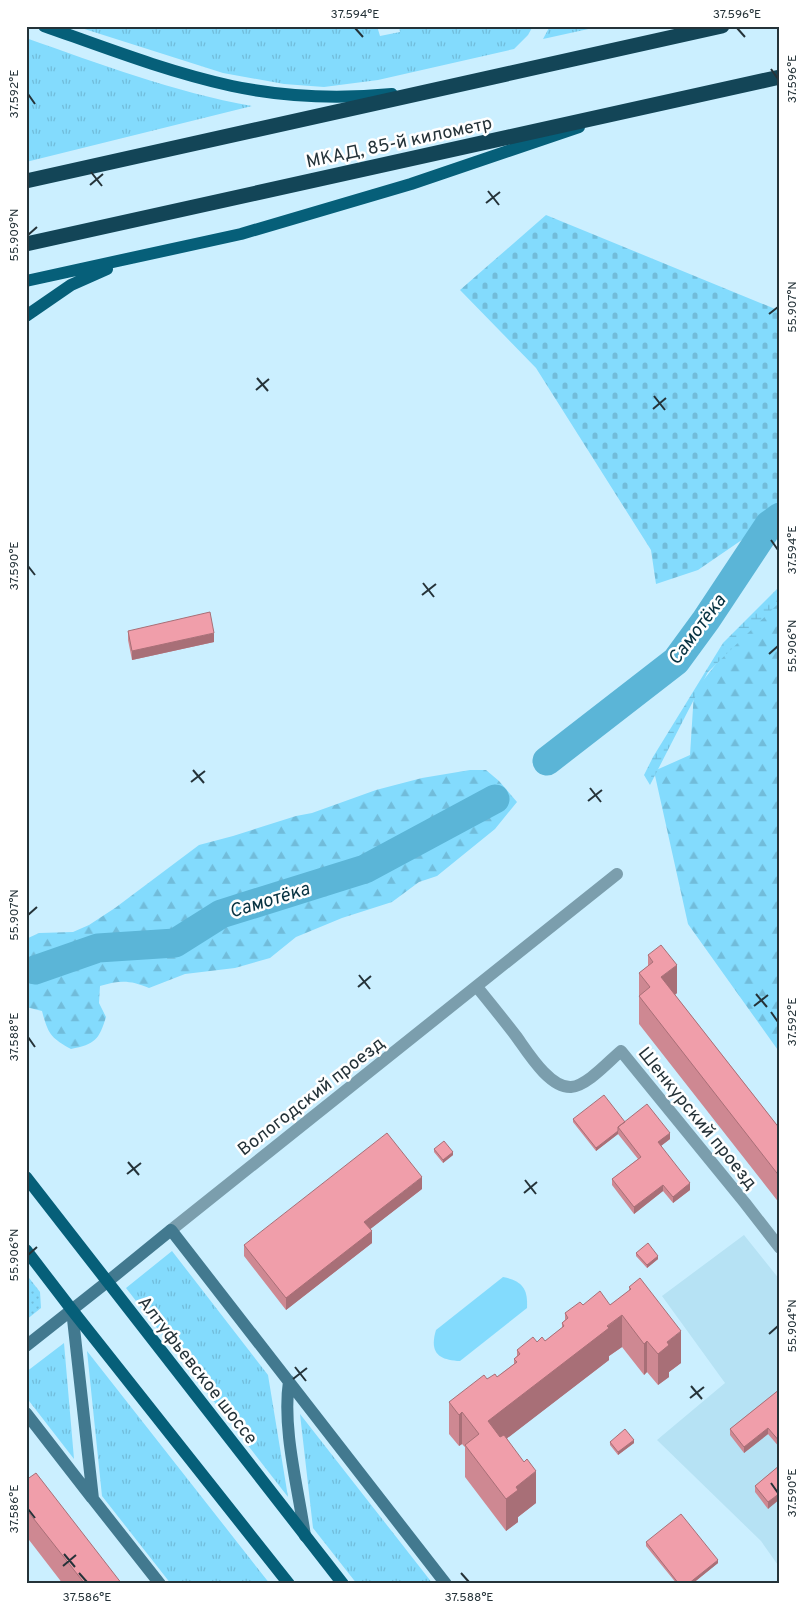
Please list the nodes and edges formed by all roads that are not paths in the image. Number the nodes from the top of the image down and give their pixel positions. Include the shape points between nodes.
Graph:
1 (44, 26) edge
2 (722, 26) edge
3 (780, 77) edge
4 (432, 91) junction
5 (631, 110) junction
6 (26, 181) edge
7 (26, 244) edge
8 (152, 254) junction
9 (26, 280) edge
10 (26, 316) edge
11 (617, 874) dead end
12 (477, 987) junction
13 (26, 1177) edge
14 (171, 1230) junction
15 (780, 1248) edge
16 (26, 1250) edge
17 (107, 1282) junction
18 (72, 1310) junction
19 (26, 1346) edge
20 (289, 1381) junction
21 (26, 1413) edge
22 (93, 1499) junction
23 (305, 1536) junction
24 (160, 1584) edge
25 (289, 1584) edge
26 (343, 1584) edge
27 (446, 1584) edge

1 - 4 main road via 163,68 233,86 305,96
2 - 4 highway
3 - 5 highway, МКАД, 85-й километр
4 - 6 highway
5 - 7 highway, МКАД, 85-й километр
5 - 8 main road via 411,184 241,234
8 - 9 main road
8 - 10 main road via 71,285
11 - 12 street, Вологодский проезд
12 - 14 street, Вологодский проезд
12 - 15 street, Шенкурский проезд via 533,1060 560,1084 571,1087 584,1082 621,1051
13 - 17 main road, Алтуфьевское шоссе
14 - 17 street, Вологодский проезд
14 - 20 street
16 - 18 main road
17 - 18 street, Вологодский проезд
17 - 23 main road, Алтуфьевское шоссе
18 - 19 street, Вологодский проезд
18 - 22 street
18 - 25 main road
20 - 23 street via 287,1422
20 - 27 street
21 - 22 street
22 - 24 street
23 - 26 main road, Алтуфьевское шоссе

